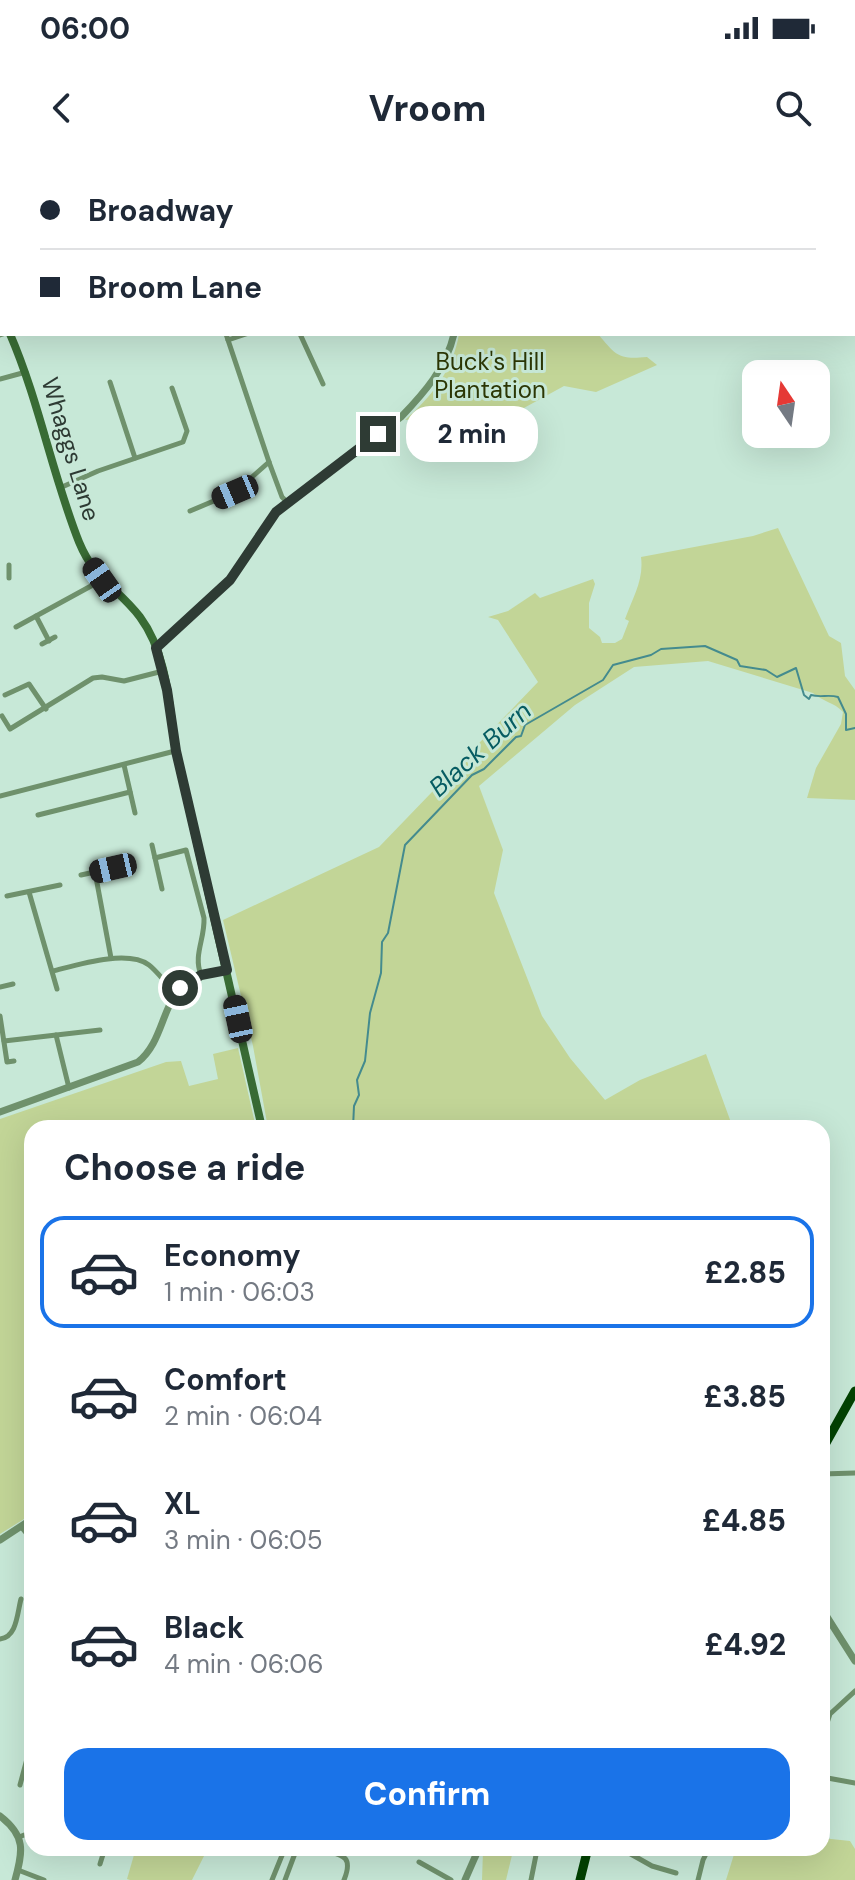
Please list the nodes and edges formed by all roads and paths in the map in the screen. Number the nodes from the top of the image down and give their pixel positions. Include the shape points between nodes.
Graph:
1 (11, 336) edge
2 (301, 336) edge
3 (453, 336) edge
4 (227, 337) edge
5 (26, 372) junction
6 (0, 379) edge
7 (110, 382) dead end
8 (323, 384) dead end
9 (172, 388) dead end
10 (135, 458) junction
11 (269, 462) junction
12 (62, 487) junction
13 (287, 502) junction
14 (190, 511) dead end
15 (0, 572) edge
16 (9, 572) dead end
17 (102, 580) junction
18 (36, 616) junction
19 (16, 627) dead end
20 (42, 644) dead end
21 (156, 648) junction
22 (163, 671) junction
23 (9, 695) dead end
24 (46, 709) junction
25 (2, 716) dead end
26 (176, 751) junction
27 (124, 765) junction
28 (130, 792) junction
29 (0, 796) edge
30 (135, 813) dead end
31 (38, 815) dead end
32 (152, 845) dead end
33 (155, 858) junction
34 (113, 868) dead end
35 (95, 872) junction
36 (81, 875) dead end
37 (60, 885) dead end
38 (162, 889) dead end
39 (29, 892) junction
40 (7, 896) dead end
41 (111, 958) junction
42 (227, 970) junction
43 (53, 971) junction
44 (201, 975) junction
45 (13, 984) dead end
46 (0, 987) edge
47 (57, 989) dead end
48 (176, 993) junction
49 (0, 1016) edge
50 (100, 1030) dead end
51 (56, 1035) junction
52 (4, 1041) junction
53 (14, 1061) dead end
54 (69, 1088) junction
55 (0, 1112) edge
56 (260, 1120) edge
57 (855, 1391) edge
58 (830, 1436) edge
59 (855, 1473) edge
60 (830, 1474) edge
61 (22, 1528) joint
62 (24, 1530) edge
63 (0, 1540) edge
64 (21, 1599) dead end
65 (830, 1622) edge
66 (0, 1639) edge
67 (855, 1661) edge
68 (855, 1691) edge
69 (830, 1714) edge
70 (24, 1770) edge
71 (830, 1778) edge
72 (855, 1783) edge
73 (20, 1785) dead end
74 (0, 1816) edge
75 (24, 1835) edge
76 (19, 1837) junction
77 (102, 1856) edge
78 (282, 1856) edge
79 (294, 1856) edge
80 (344, 1856) edge
81 (476, 1856) edge
82 (536, 1856) edge
83 (586, 1856) edge
84 (634, 1856) edge
85 (705, 1856) edge
86 (419, 1862) dead end
87 (100, 1864) dead end
88 (18, 1870) junction
89 (676, 1873) dead end
90 (15, 1880) edge
91 (44, 1880) edge
92 (272, 1880) edge
93 (285, 1880) edge
94 (344, 1880) edge
95 (451, 1880) edge
96 (465, 1880) edge
97 (531, 1880) edge
98 (580, 1880) edge
99 (698, 1880) edge

1 - 5 main road, Whaggs Lane
2 - 8 street
3 - 13 street via 435,378 401,417
4 - 11 street
5 - 6 street
5 - 12 main road, Whaggs Lane
7 - 10 street
9 - 10 street via 186,438
10 - 12 street
11 - 13 street
11 - 14 street via 235,492
12 - 17 main road, Whaggs Lane via 80,544
13 - 21 street via 230,580
15 - 16 street
17 - 18 street
17 - 21 main road, Whaggs Lane via 141,619
18 - 19 street
18 - 20 street via 52,639
21 - 22 main road, Whaggs Lane
22 - 24 street via 124,681 93,678
22 - 26 main road, Whaggs Lane
23 - 24 street via 29,684
24 - 25 street via 10,729
26 - 27 street
26 - 42 main road, Whaggs Lane
27 - 28 street
27 - 29 street
28 - 30 street
28 - 31 street
32 - 33 street
33 - 38 street
33 - 44 street via 186,850 204,918 196,958
34 - 35 street
35 - 36 street
35 - 41 street
37 - 39 street
39 - 40 street
39 - 43 street
41 - 43 street
41 - 48 street via 150,965
42 - 44 street
42 - 56 main road, Whaggs Lane
43 - 47 street
44 - 48 street
45 - 46 street
48 - 54 street via 148,1054 128,1068
49 - 52 street
50 - 51 street
51 - 52 street
51 - 54 street
52 - 53 street via 7,1062
54 - 55 street
57 - 58 highway
59 - 60 street
61 - 62 street
61 - 63 street
64 - 66 street via 12,1633
65 - 67 street
68 - 69 street
70 - 73 street
71 - 72 street
74 - 76 street
75 - 76 street
76 - 88 street
77 - 87 street
78 - 92 street
79 - 93 street
80 - 94 street via 349,1868
81 - 96 street
82 - 97 street
83 - 98 highway
84 - 89 street
85 - 99 street
86 - 95 street
88 - 90 street
88 - 91 street

